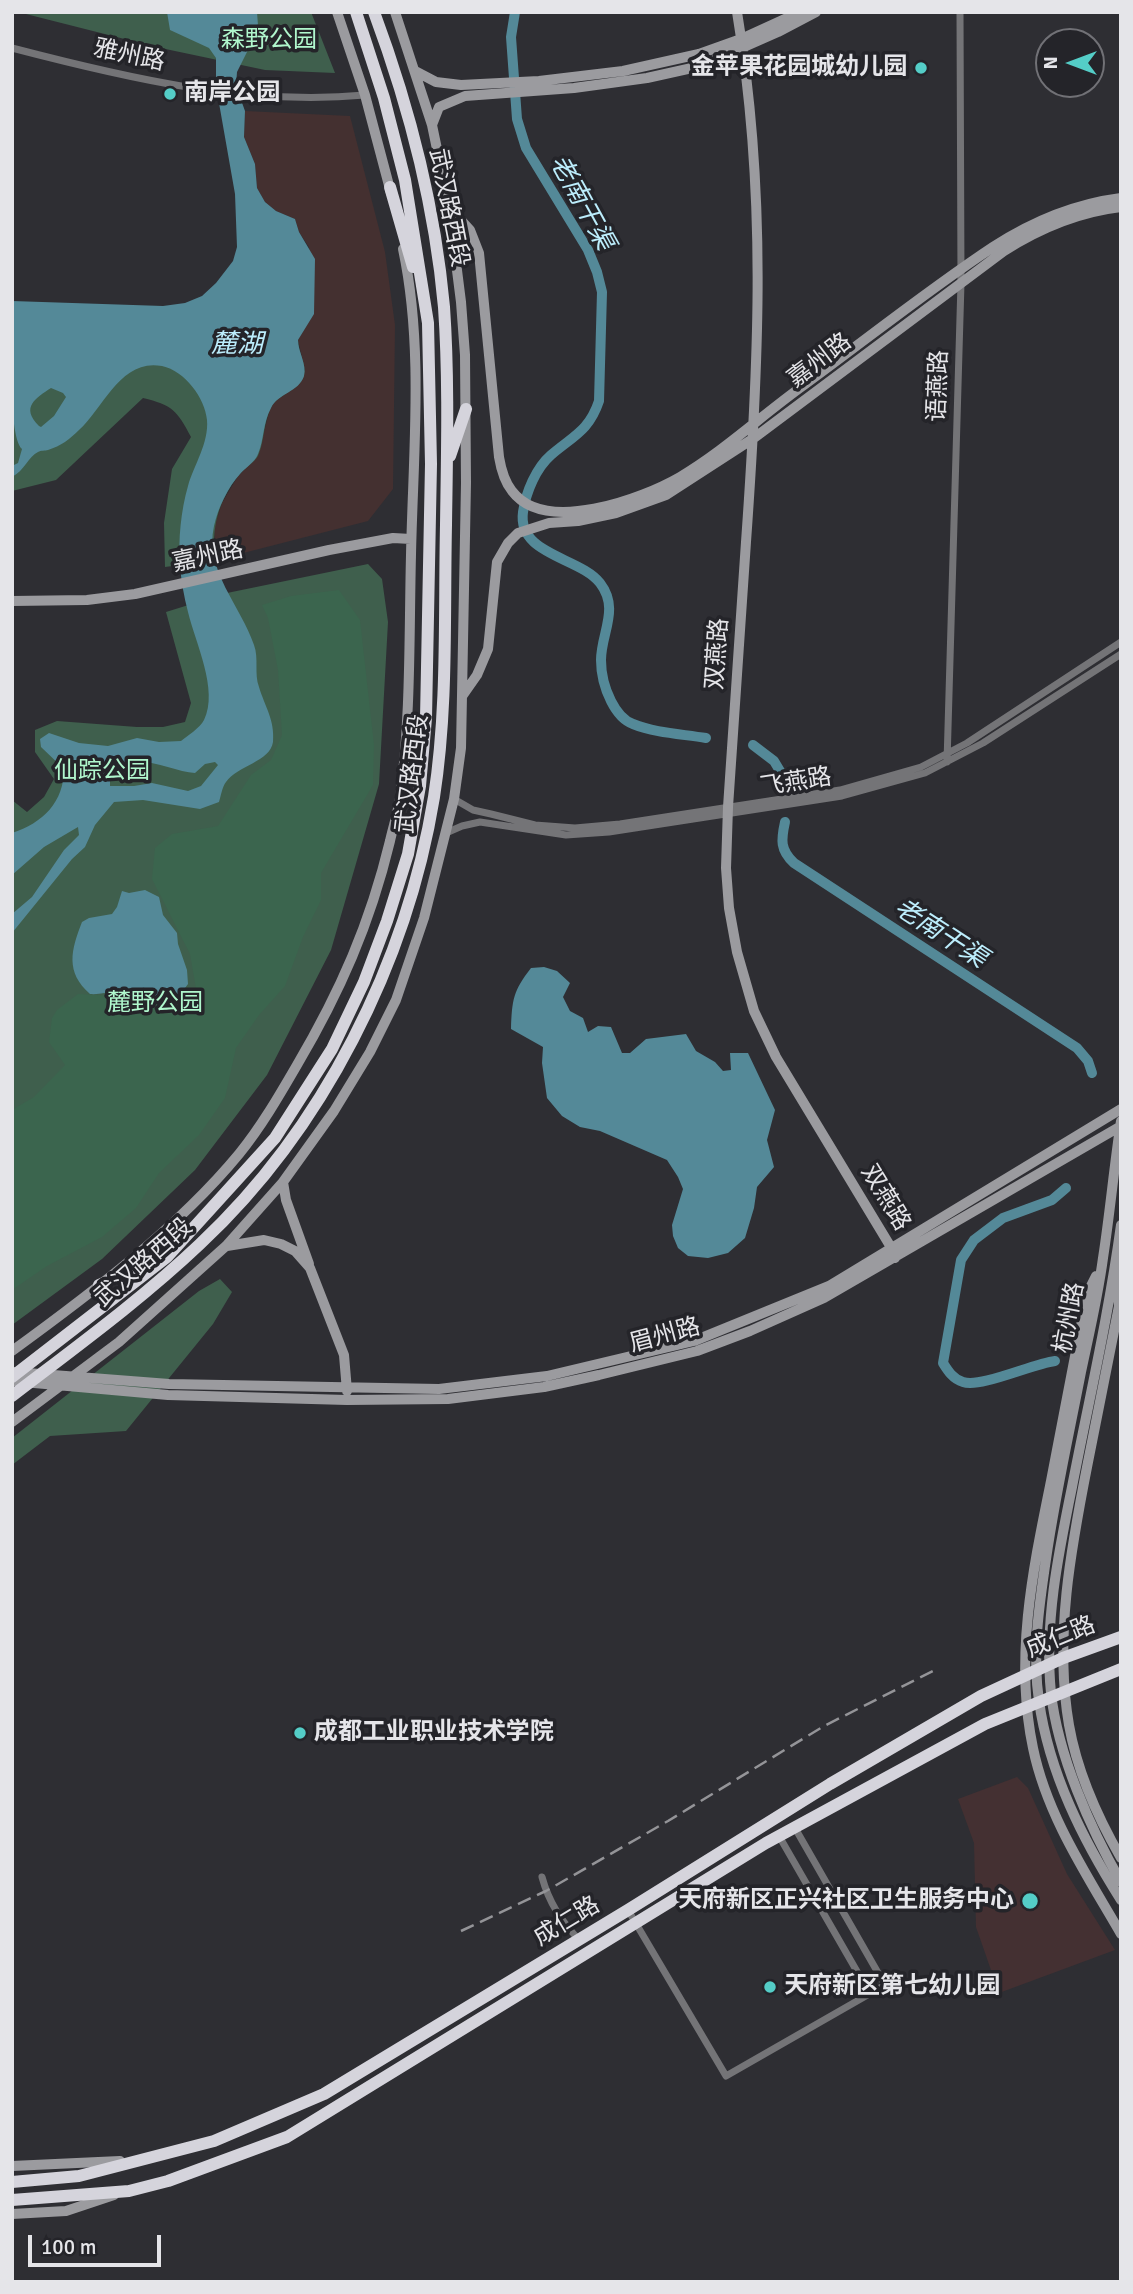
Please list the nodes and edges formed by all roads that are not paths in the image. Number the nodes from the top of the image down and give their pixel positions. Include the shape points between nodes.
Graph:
1 (337, 12) edge
2 (356, 12) edge
3 (374, 12) edge
4 (396, 12) edge
5 (737, 12) edge
6 (800, 12) edge
7 (816, 12) edge
8 (960, 12) edge
9 (742, 44) junction
10 (12, 48) edge
11 (415, 71) junction
12 (365, 95) junction
13 (432, 125) junction
14 (390, 187) junction
15 (1121, 198) edge
16 (449, 207) junction
17 (1121, 207) edge
18 (961, 269) junction
19 (961, 283) junction
20 (428, 323) junction
21 (466, 409) junction
22 (755, 423) junction
23 (754, 438) junction
24 (446, 467) junction
25 (411, 539) junction
26 (12, 601) edge
27 (1121, 642) edge
28 (1121, 654) edge
29 (463, 695) junction
30 (947, 757) junction
31 (454, 799) junction
32 (728, 811) junction
33 (446, 833) junction
34 (1121, 1109) edge
35 (1120, 1124) edge
36 (283, 1182) junction
37 (1121, 1225) edge
38 (226, 1246) junction
39 (893, 1254) junction
40 (167, 1256) junction
41 (1116, 1257) junction
42 (1103, 1259) junction
43 (310, 1268) junction
44 (99, 1285) junction
45 (12, 1351) edge
46 (12, 1371) edge
47 (12, 1379) edge
48 (347, 1387) junction
49 (169, 1389) junction
50 (12, 1395) edge
51 (347, 1400) junction
52 (12, 1422) edge
53 (1121, 1637) edge
54 (1063, 1658) junction
55 (1121, 1669) edge
56 (1025, 1675) junction
57 (1065, 1692) junction
58 (1027, 1706) junction
59 (795, 1828) junction
60 (779, 1836) junction
61 (1121, 1858) edge
62 (542, 1877) dead end
63 (1121, 1882) edge
64 (1121, 1900) edge
65 (628, 1910) junction
66 (637, 1924) junction
67 (1121, 1934) edge
68 (579, 1940) junction
69 (870, 1994) junction
70 (145, 2160) junction
71 (12, 2166) edge
72 (12, 2182) edge
73 (130, 2191) junction
74 (12, 2200) edge
75 (12, 2214) edge

1 - 12 main road
2 - 20 highway, 武汉路西段 via 405,180
3 - 24 highway, 武汉路西段 via 420,161 438,256 447,362
4 - 11 main road
5 - 9 main road, 双燕路
6 - 9 main road
7 - 9 main road
8 - 18 street, 语燕路
9 - 11 main road via 623,71 540,81 461,85 436,82
9 - 13 main road via 701,65 647,78 464,96 439,107
9 - 22 main road, 双燕路 via 756,163 759,314
10 - 12 street, 雅州路 via 188,88 258,96
11 - 13 main road
12 - 14 main road
13 - 16 main road
14 - 20 highway
14 - 25 main road via 413,317
15 - 18 main road via 1053,215
16 - 21 main road via 461,302
16 - 22 main road via 470,230 479,253 499,457 506,482 518,498 550,512 611,504 651,491
17 - 19 main road, 嘉州路 via 1046,227
18 - 19 street, 语燕路
18 - 22 main road
19 - 23 main road, 嘉州路
19 - 30 street, 语燕路
20 - 40 highway, 武汉路西段 via 431,464 426,718 421,786 408,854 364,982 332,1049 275,1138
21 - 24 highway
21 - 29 main road
22 - 23 main road, 双燕路
23 - 29 main road, 嘉州路 via 666,495 616,513 518,533 497,562 488,649
23 - 32 main road, 双燕路
24 - 50 highway, 武汉路西段 via 443,726 434,796 422,857 377,990 345,1057 246,1196 200,1244
25 - 26 main road, 嘉州路 via 367,542 135,594
25 - 44 main road via 407,730 400,800 360,940 329,1011 239,1154 185,1212
27 - 30 street, 飞燕路
28 - 30 street, 飞燕路 via 983,743
29 - 31 main road
30 - 32 street, 飞燕路 via 840,790
31 - 32 street, 飞燕路 via 473,810 535,825 575,828
31 - 33 main road
32 - 33 street, 飞燕路 via 587,834 480,822
32 - 39 main road, 双燕路 via 729,908 754,1011 776,1057
33 - 36 main road via 396,1000 334,1111
34 - 39 main road
35 - 39 main road, 眉州路
35 - 42 main road, 杭州路
36 - 38 main road
36 - 43 main road
37 - 41 main road, 杭州路
38 - 43 main road via 264,1240 281,1244 295,1251
38 - 52 main road via 119,1342
39 - 48 main road via 829,1286 694,1341 547,1376 439,1389
39 - 51 main road, 眉州路 via 824,1298 697,1351 544,1387 448,1399
40 - 44 highway
40 - 47 highway, 武汉路西段
41 - 54 main road via 1119,1306 1076,1524
41 - 63 main road, 杭州路 via 1064,1524 1050,1638 1051,1696 1058,1728 1077,1787
42 - 56 main road via 1087,1294 1043,1521 1026,1630
42 - 64 main road, 杭州路 via 1051,1522 1037,1638 1039,1702 1055,1767 1073,1816
43 - 48 main road via 344,1355
44 - 45 main road
46 - 49 main road
47 - 49 main road
48 - 49 main road
48 - 51 main road
49 - 51 main road, 眉州路
53 - 54 highway, 成仁路
54 - 56 highway, 成仁路
54 - 57 main road
55 - 57 highway, 成仁路
56 - 58 main road
56 - 65 highway, 成仁路 via 830,1784
57 - 58 highway, 成仁路
57 - 61 main road via 1078,1762
58 - 59 highway, 成仁路 via 985,1724
58 - 67 main road via 1033,1749 1060,1827
59 - 60 highway, 成仁路
59 - 69 street via 885,1985
60 - 66 highway, 成仁路
60 - 69 street
62 - 68 street via 547,1897
65 - 66 street
65 - 68 highway, 成仁路
66 - 69 street via 726,2076
66 - 73 highway, 成仁路 via 287,2137
68 - 70 highway, 成仁路 via 324,2094 214,2141
70 - 71 main road
70 - 72 highway, 成仁路 via 79,2176
73 - 74 highway, 成仁路
73 - 75 main road via 66,2211

